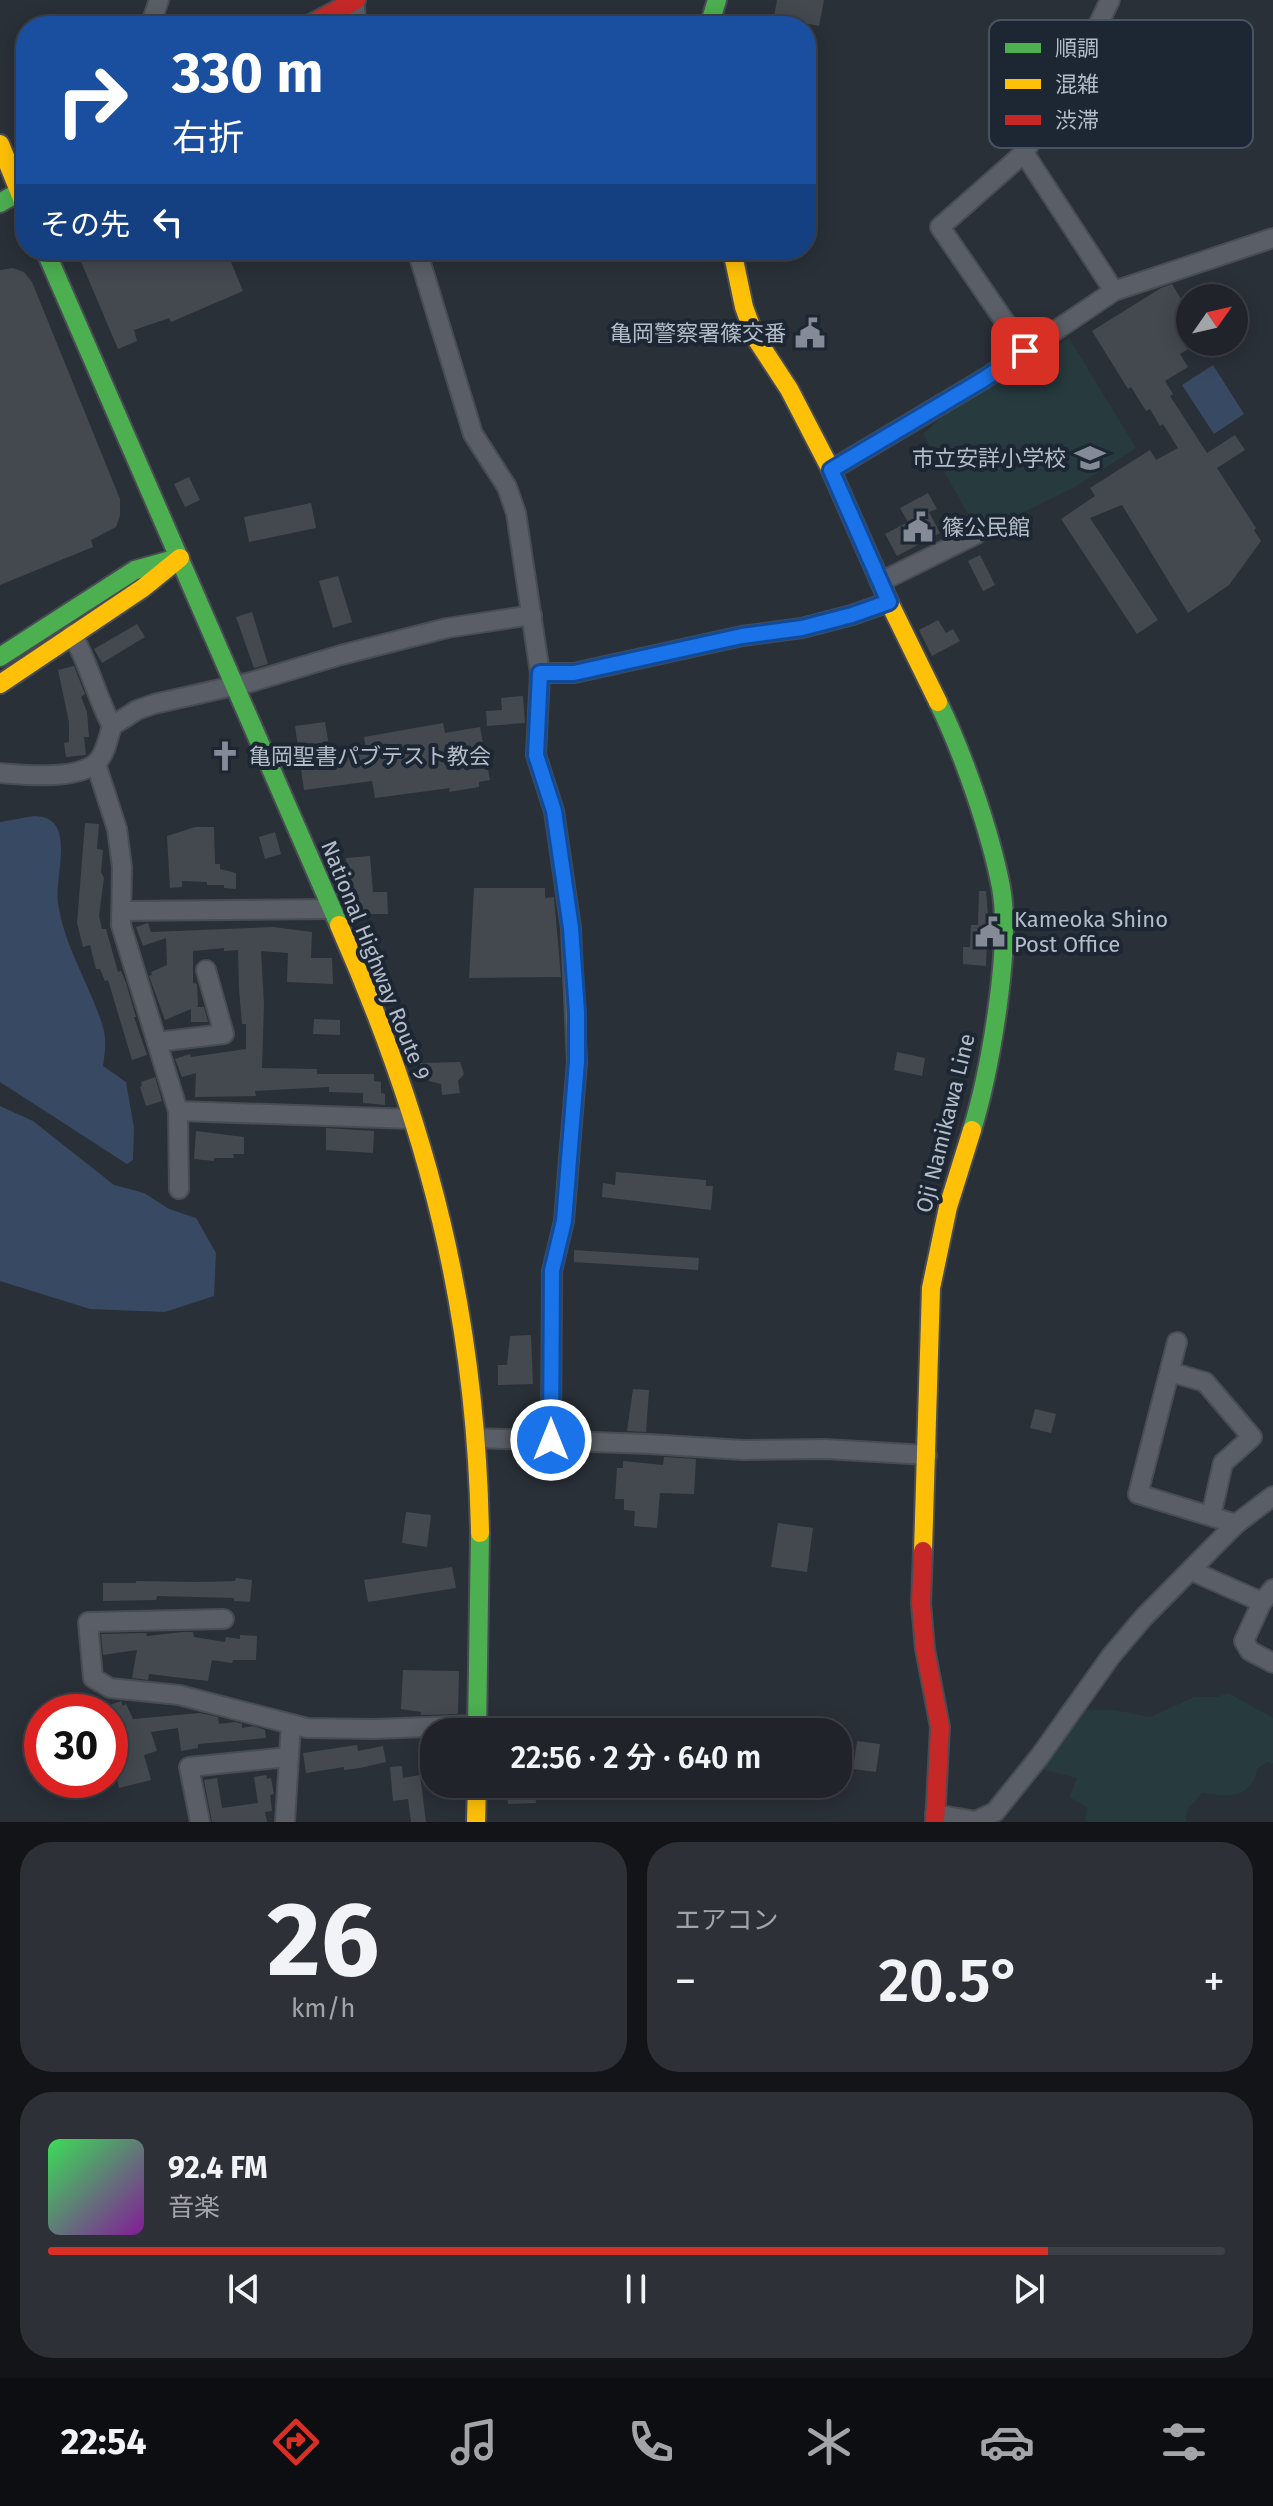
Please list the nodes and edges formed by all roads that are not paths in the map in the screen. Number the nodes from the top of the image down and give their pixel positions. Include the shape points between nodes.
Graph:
1 (355, 0) edge
2 (1110, 0) edge
3 (325, 16) edge
4 (1101, 20) edge
5 (0, 144) edge
6 (1027, 148) edge
7 (1024, 153) junction
8 (16, 179) edge
9 (1273, 238) edge
10 (49, 260) edge
11 (420, 260) edge
12 (734, 260) edge
13 (1114, 291) junction
14 (1025, 351) junction
15 (831, 470) junction
16 (975, 535) dead end
17 (180, 558) junction
18 (880, 582) junction
19 (889, 602) junction
20 (532, 615) junction
21 (72, 634) junction
22 (0, 657) edge
23 (540, 673) junction
24 (0, 684) edge
25 (236, 684) junction
26 (112, 726) junction
27 (96, 764) junction
28 (0, 773) edge
29 (331, 909) junction
30 (122, 911) junction
31 (206, 970) dead end
32 (157, 1042) junction
33 (178, 1111) junction
34 (412, 1119) junction
35 (179, 1189) dead end
36 (1177, 1342) dead end
37 (1170, 1372) junction
38 (476, 1438) junction
39 (551, 1440) junction
40 (927, 1455) junction
41 (1273, 1496) edge
42 (1211, 1516) junction
43 (1236, 1524) junction
44 (1192, 1571) junction
45 (1268, 1595) edge
46 (224, 1619) dead end
47 (1273, 1663) edge
48 (478, 1718) edge
49 (291, 1724) junction
50 (420, 1728) edge
51 (288, 1757) junction
52 (477, 1798) edge
53 (935, 1818) edge
54 (200, 1822) edge
55 (285, 1822) edge
56 (476, 1822) edge
57 (976, 1822) edge

1 - 3 main road
2 - 4 street
5 - 8 main road
6 - 7 street
7 - 13 street
7 - 14 street via 940,227
9 - 13 street
10 - 17 main road, National Highway Route 9
11 - 20 street via 473,434 507,487 516,513
12 - 15 main road, Oji Namikawa Line via 755,337
13 - 14 street
14 - 15 street
15 - 18 main road, Oji Namikawa Line
16 - 18 street
17 - 21 main road
17 - 22 main road via 135,570
17 - 25 main road, National Highway Route 9
18 - 19 main road, Oji Namikawa Line
19 - 23 street via 802,628 574,673
19 - 40 main road, Oji Namikawa Line via 947,721 977,803 1001,888 1003,915 993,1034 931,1288
20 - 23 street
20 - 25 street via 447,628
21 - 24 main road
21 - 26 street
23 - 39 street via 536,755 554,811 571,928 577,1024 564,1221 552,1271
25 - 26 street via 154,704
25 - 29 main road, National Highway Route 9
26 - 27 street
27 - 28 street via 47,776
27 - 30 street via 117,829
29 - 30 street
29 - 34 main road, National Highway Route 9 via 382,1028
30 - 32 street via 121,925
31 - 32 street via 224,1034
32 - 33 street
33 - 34 street
33 - 35 street
34 - 38 main road, National Highway Route 9 via 451,1259
36 - 37 street
37 - 42 street via 1205,1382 1252,1437 1223,1463
37 - 42 street via 1138,1494
38 - 39 street
38 - 48 main road, National Highway Route 9
39 - 40 street
40 - 53 main road, Oji Namikawa Line via 921,1603 940,1727
41 - 43 street
42 - 43 street
43 - 44 street
44 - 45 street
44 - 57 street via 1111,1656 1011,1794 995,1812
45 - 47 street via 1244,1641 1250,1651
46 - 49 street via 88,1622 93,1678 110,1688 179,1695
49 - 50 street
49 - 51 street
51 - 54 street via 189,1767
51 - 55 street
52 - 56 main road
53 - 57 street

